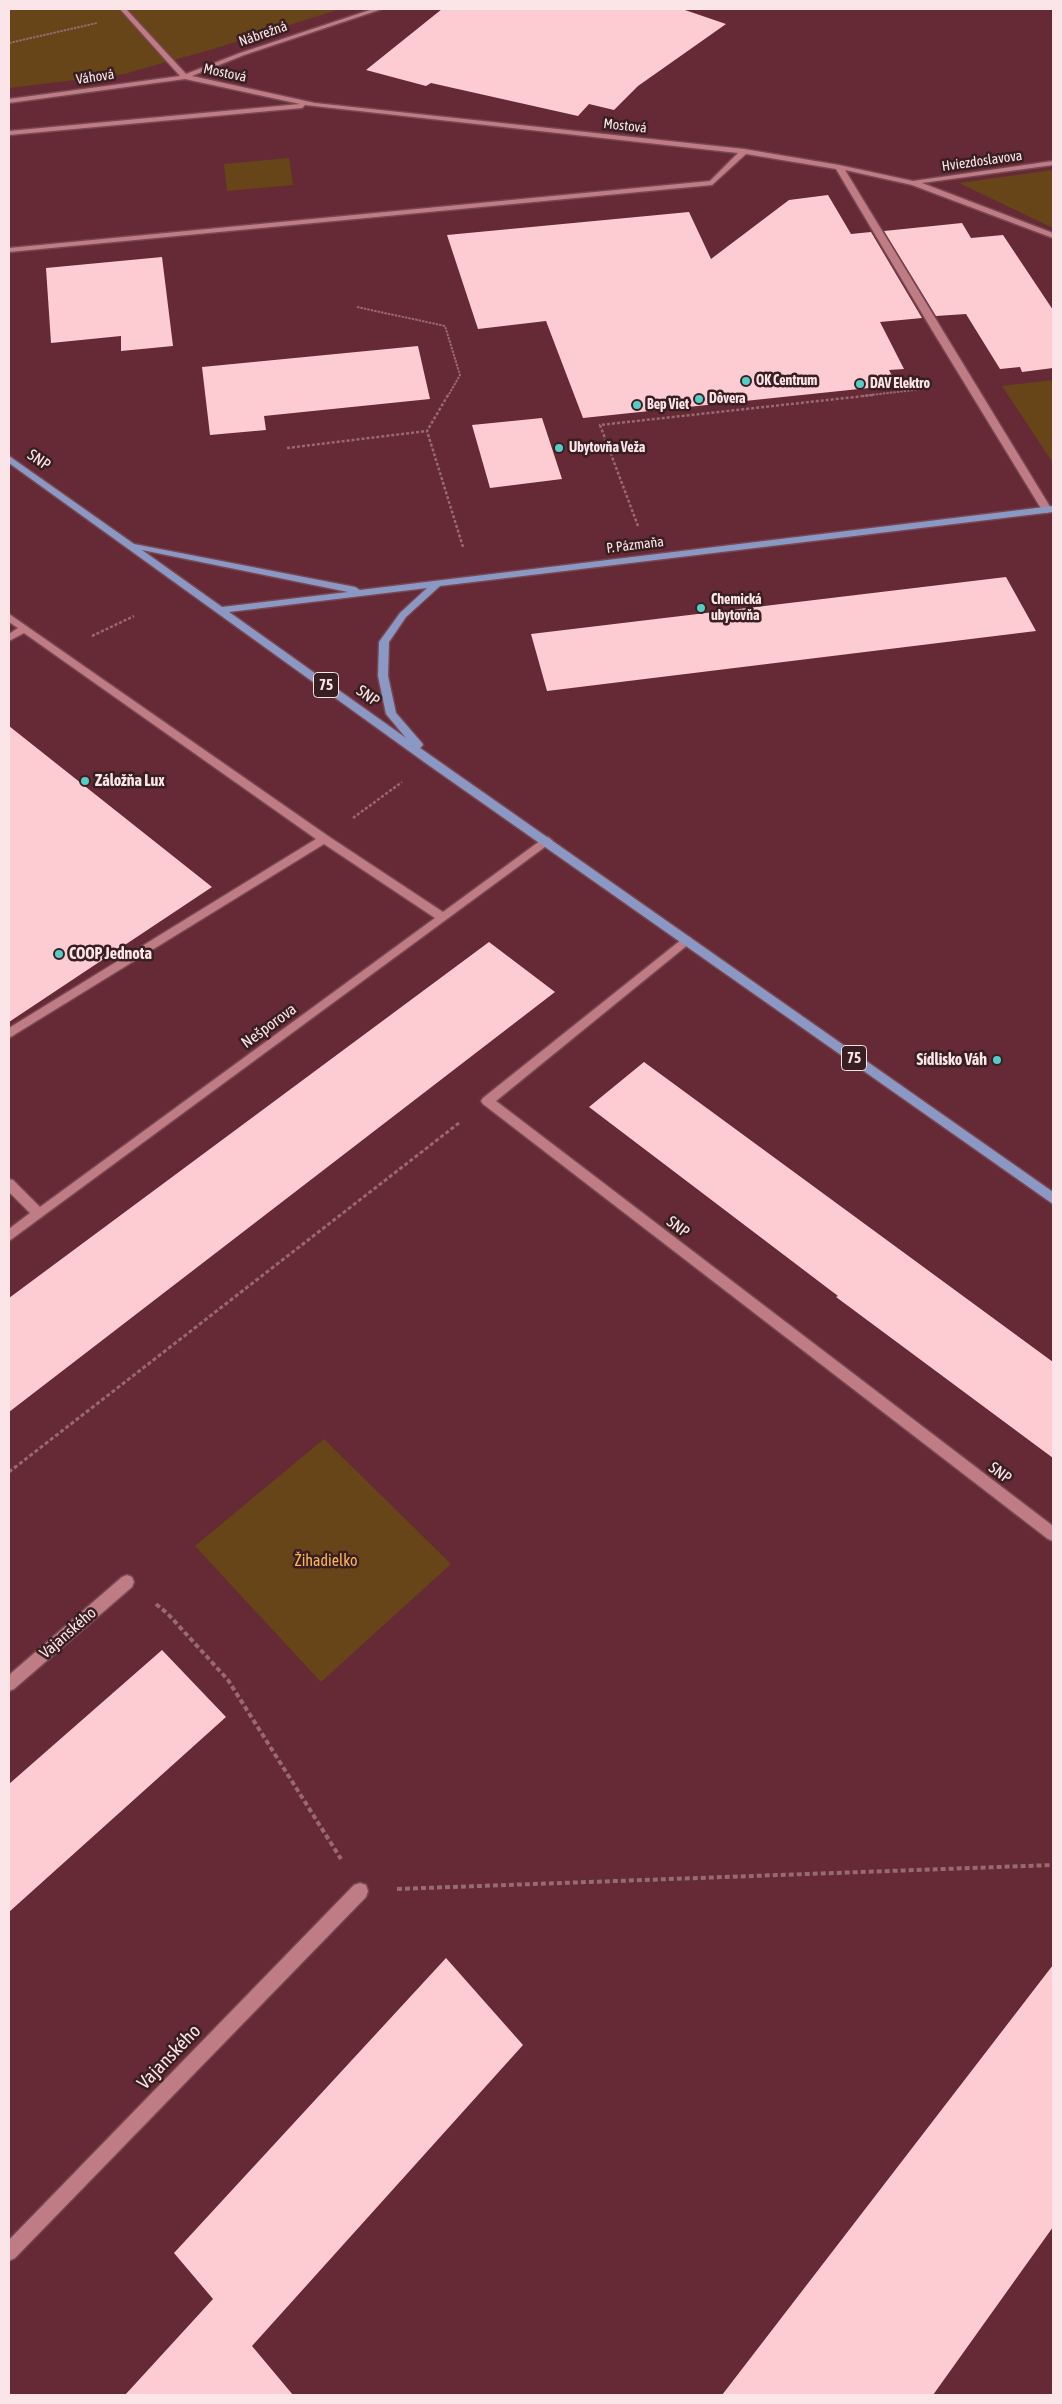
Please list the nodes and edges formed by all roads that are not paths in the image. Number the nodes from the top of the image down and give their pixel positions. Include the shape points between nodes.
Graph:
1 (123, 9) edge
2 (379, 9) edge
3 (185, 77) junction
4 (9, 101) edge
5 (315, 104) junction
6 (9, 133) edge
7 (744, 152) junction
8 (1053, 163) edge
9 (838, 167) junction
10 (914, 183) junction
11 (1053, 236) edge
12 (9, 250) edge
13 (9, 459) edge
14 (1050, 509) edge
15 (132, 545) junction
16 (437, 584) junction
17 (367, 593) junction
18 (220, 610) junction
19 (9, 617) edge
20 (24, 629) junction
21 (9, 638) edge
22 (431, 760) junction
23 (324, 839) junction
24 (548, 841) junction
25 (443, 918) junction
26 (686, 940) junction
27 (9, 1034) edge
28 (9, 1184) edge
29 (1053, 1199) edge
30 (39, 1214) junction
31 (9, 1236) edge
32 (1053, 1534) edge
33 (127, 1582) road end
34 (9, 1684) edge
35 (360, 1890) road end
36 (9, 2252) edge

1 - 3 street
2 - 3 street, Nábrežná via 242,54
3 - 4 street, Váhová
3 - 5 street, Mostová
5 - 6 street
5 - 7 street, Mostová
7 - 9 street, Mostová
7 - 12 street via 712,183
8 - 10 street, Hviezdoslavova
9 - 10 street, Mostová
9 - 14 street via 936,330
10 - 11 street, Mostová
13 - 15 main road, SNP / 75
14 - 16 main road, P. Pázmaňa
15 - 17 main road
15 - 18 main road, SNP / 75
16 - 17 main road, P. Pázmaňa
16 - 22 main road via 403,615 384,642 382,676 391,714
17 - 18 main road, P. Pázmaňa
18 - 22 main road, SNP / 75
19 - 20 street
20 - 21 street
20 - 23 street
22 - 24 main road, SNP / 75
23 - 25 street
23 - 27 street
24 - 25 street, Nešporova
24 - 26 main road, SNP / 75
25 - 30 street, Nešporova
26 - 29 main road, SNP / 75
26 - 32 street, SNP via 487,1101
28 - 30 street
30 - 31 street, Nešporova
33 - 34 street, Vajanského
35 - 36 street, Vajanského

